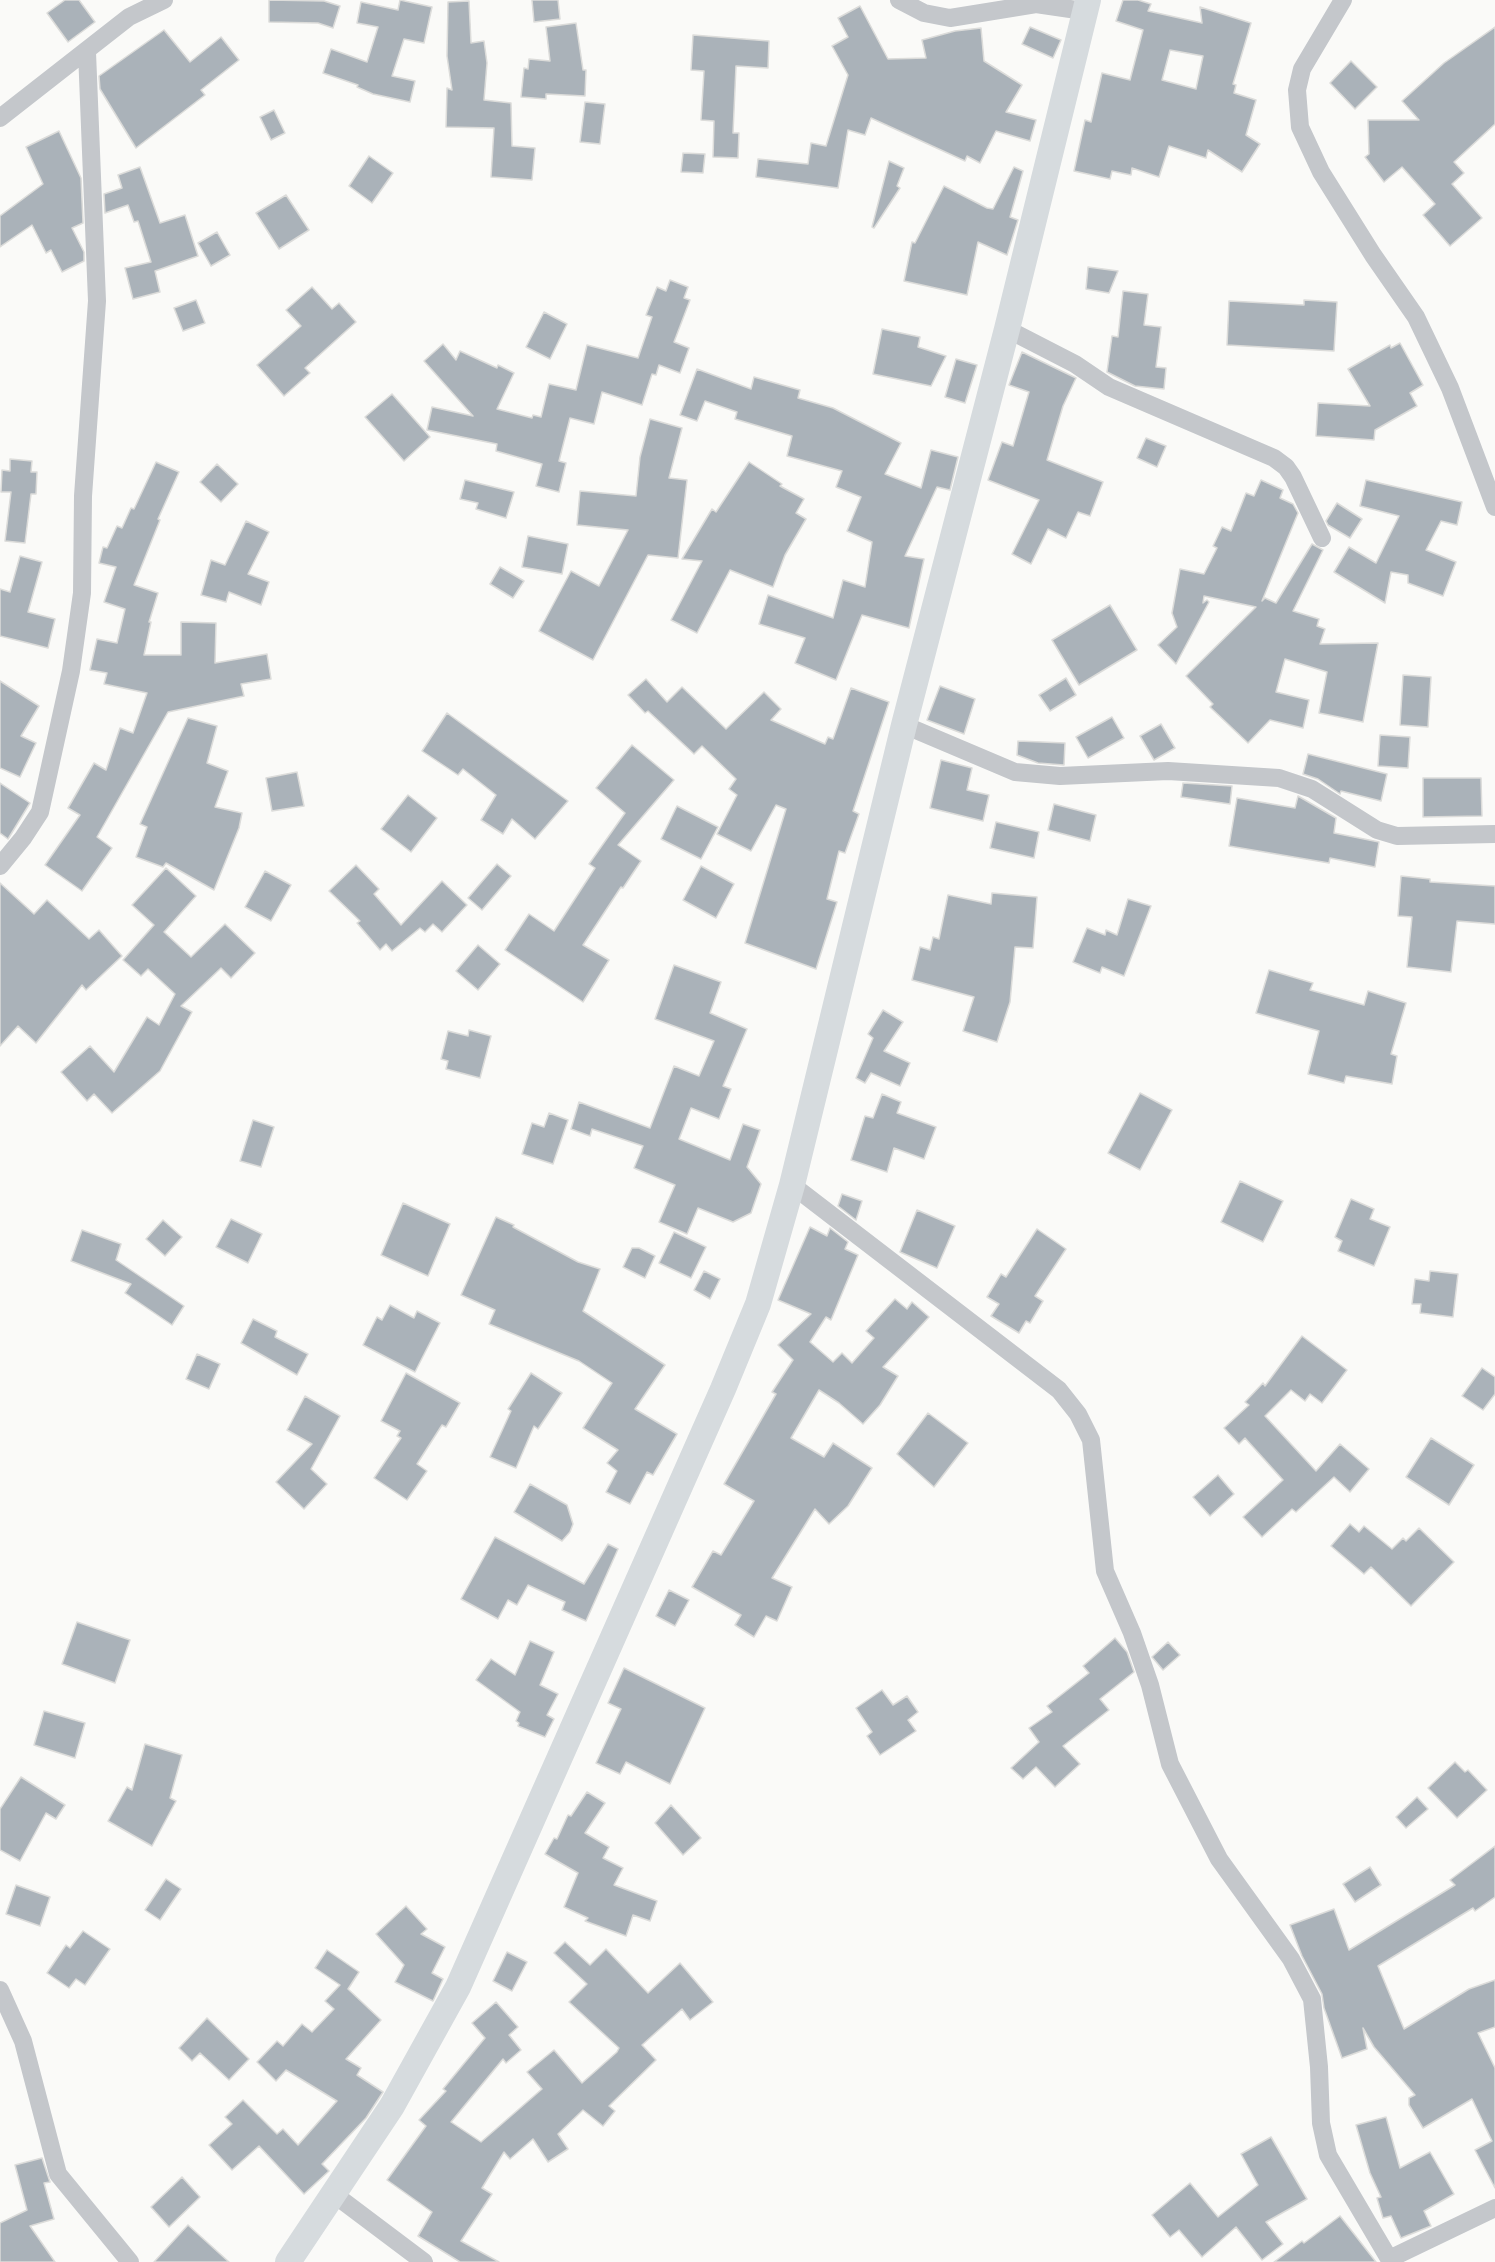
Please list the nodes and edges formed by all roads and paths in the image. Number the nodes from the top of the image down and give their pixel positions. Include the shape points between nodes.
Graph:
1 (164, 0) edge
2 (899, 0) edge
3 (1343, 0) edge
4 (1086, 5) edge
5 (87, 52) junction
6 (0, 117) edge
7 (1007, 329) junction
8 (1495, 507) edge
9 (1322, 538) dead end
10 (904, 725) junction
11 (1495, 834) edge
12 (0, 866) edge
13 (792, 1185) junction
14 (0, 1990) edge
15 (335, 2195) junction
16 (1495, 2208) edge
17 (1390, 2260) edge
18 (130, 2262) edge
19 (288, 2262) edge
20 (424, 2262) edge

1 - 5 street via 129,17
2 - 4 street via 924,13 950,18 1036,4
3 - 8 street via 1302,69 1297,90 1300,127 1321,172 1416,317 1450,388
4 - 7 main road
5 - 6 street
5 - 12 street via 98,301 83,496 82,593 71,671 40,812
7 - 9 street via 1075,364 1109,387 1274,458 1293,477
7 - 10 main road
10 - 11 street via 1016,772 1060,776 1168,771 1279,778 1312,789 1377,830 1397,836
10 - 13 main road
13 - 15 main road via 758,1304 723,1389 458,1987 392,2106
13 - 17 street via 1059,1390 1078,1414 1092,1440 1105,1571 1150,1685 1170,1764 1219,1859 1291,1959 1312,1999 1321,2123 1328,2155
14 - 18 street via 22,2041 58,2174
15 - 19 main road
15 - 20 street
16 - 17 street

